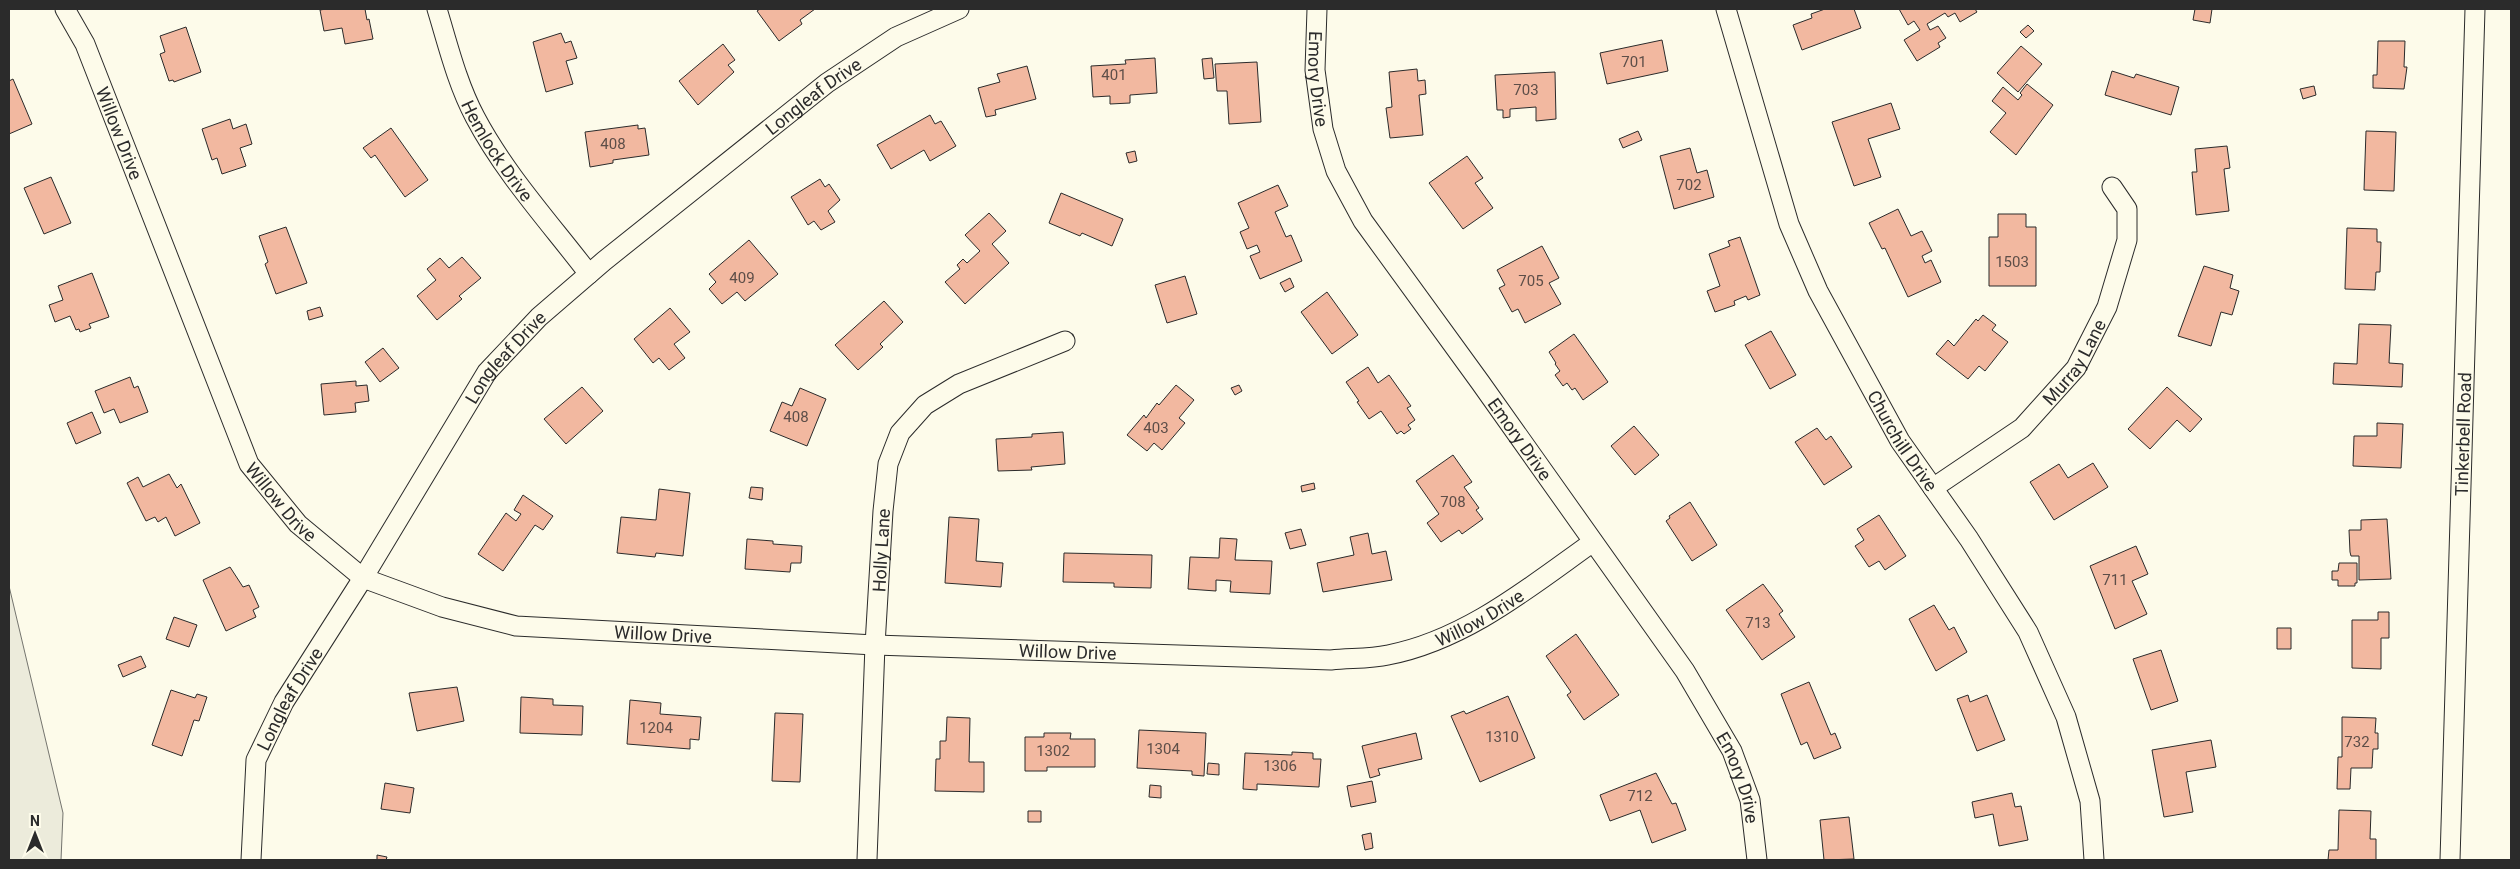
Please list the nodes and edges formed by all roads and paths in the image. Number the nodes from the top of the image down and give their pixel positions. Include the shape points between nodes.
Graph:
1 (65, 9) edge
2 (437, 9) edge
3 (959, 9) edge
4 (1317, 9) edge
5 (1726, 9) edge
6 (2474, 9) edge
7 (2112, 187) dead end
8 (589, 274) junction
9 (1065, 341) dead end
10 (1933, 488) junction
11 (1593, 542) junction
12 (363, 578) junction
13 (875, 645) junction
14 (251, 860) edge
15 (867, 860) edge
16 (1757, 860) edge
17 (2094, 860) edge
18 (2450, 860) edge

1 - 12 street, Willow Drive via 84,44 249,464 298,524
2 - 8 street, Hemlock Drive via 454,66 475,116 504,165
3 - 8 street, Longleaf Drive via 896,37 827,83
4 - 11 street, Emory Drive via 1315,70 1323,129 1336,170 1363,221
5 - 10 street, Churchill Drive via 1789,224 1818,291 1900,441
6 - 18 street, Tinkerbell Road
7 - 10 street, Murray Lane via 2127,209 2127,240 2107,306 2076,368 2022,428
8 - 12 street, Longleaf Drive via 539,318 487,372
9 - 13 street, Holly Lane via 959,384 925,405 900,433 888,464
10 - 17 street, Churchill Drive via 2028,632 2066,717 2090,801
11 - 13 street, Willow Drive via 1496,610 1441,638 1388,655 1331,660
11 - 16 street, Emory Drive via 1685,671 1732,751 1750,800
12 - 13 street, Willow Drive via 442,608 516,626
12 - 14 street, Longleaf Drive via 284,702 256,760
13 - 15 street, Holly Lane

